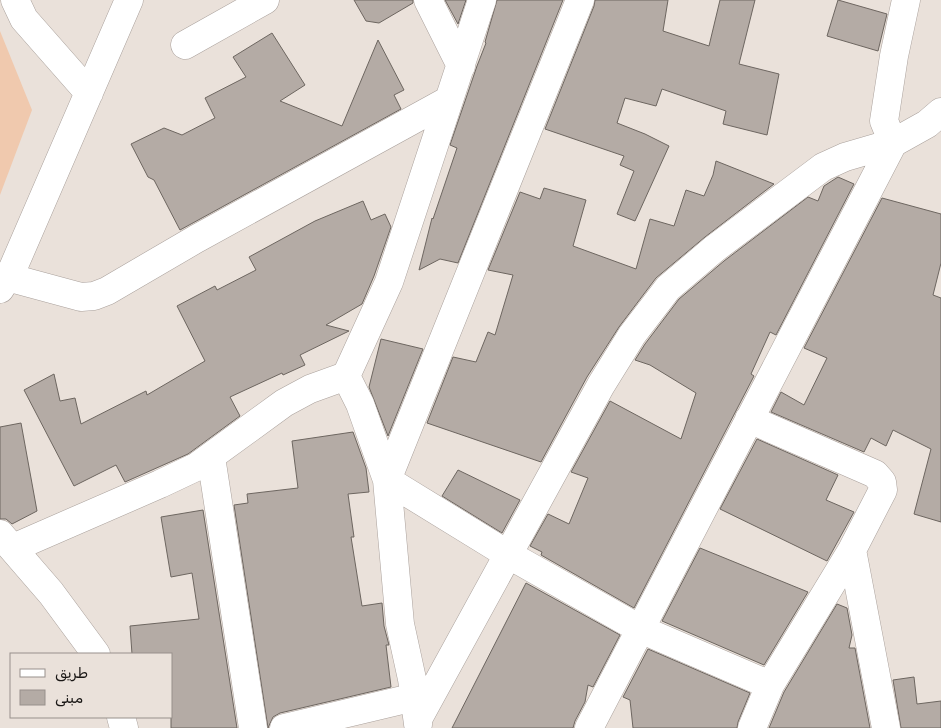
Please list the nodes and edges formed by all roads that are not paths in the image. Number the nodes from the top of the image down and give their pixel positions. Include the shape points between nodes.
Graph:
1 (15, 0) edge
2 (130, 0) edge
3 (266, 0) edge
4 (428, 0) edge
5 (482, 0) edge
6 (580, 0) edge
7 (906, 0) edge
8 (185, 45) dead end
9 (460, 66) junction
10 (89, 93) junction
11 (449, 100) junction
12 (941, 112) edge
13 (893, 143) junction
14 (4, 283) edge
15 (346, 376) junction
16 (749, 419) junction
17 (211, 457) junction
18 (387, 480) junction
19 (6, 541) edge
20 (852, 550) junction
21 (508, 556) junction
22 (640, 629) junction
23 (95, 653) edge
24 (770, 685) junction
25 (417, 715) edge
26 (253, 728) edge
27 (284, 728) edge
28 (589, 728) edge
29 (752, 728) edge
30 (886, 728) edge

1 - 10 street via 24,19
2 - 10 street
3 - 8 street
4 - 9 street
5 - 9 street
6 - 18 street
7 - 13 street via 884,121
9 - 11 street
10 - 14 street
11 - 14 street via 196,239 107,292 81,297
11 - 15 street via 389,282
12 - 13 street
13 - 16 street
13 - 21 street via 823,167 668,288 632,334 601,385
15 - 17 street via 284,403
15 - 18 street via 360,404
16 - 20 street via 880,478 882,494
16 - 22 street
17 - 19 street via 160,484
17 - 26 street
18 - 21 street
18 - 25 street via 400,624
19 - 23 street via 51,593
20 - 24 street
20 - 30 street
21 - 22 street
21 - 25 street
22 - 24 street
22 - 28 street
24 - 29 street
25 - 27 street

